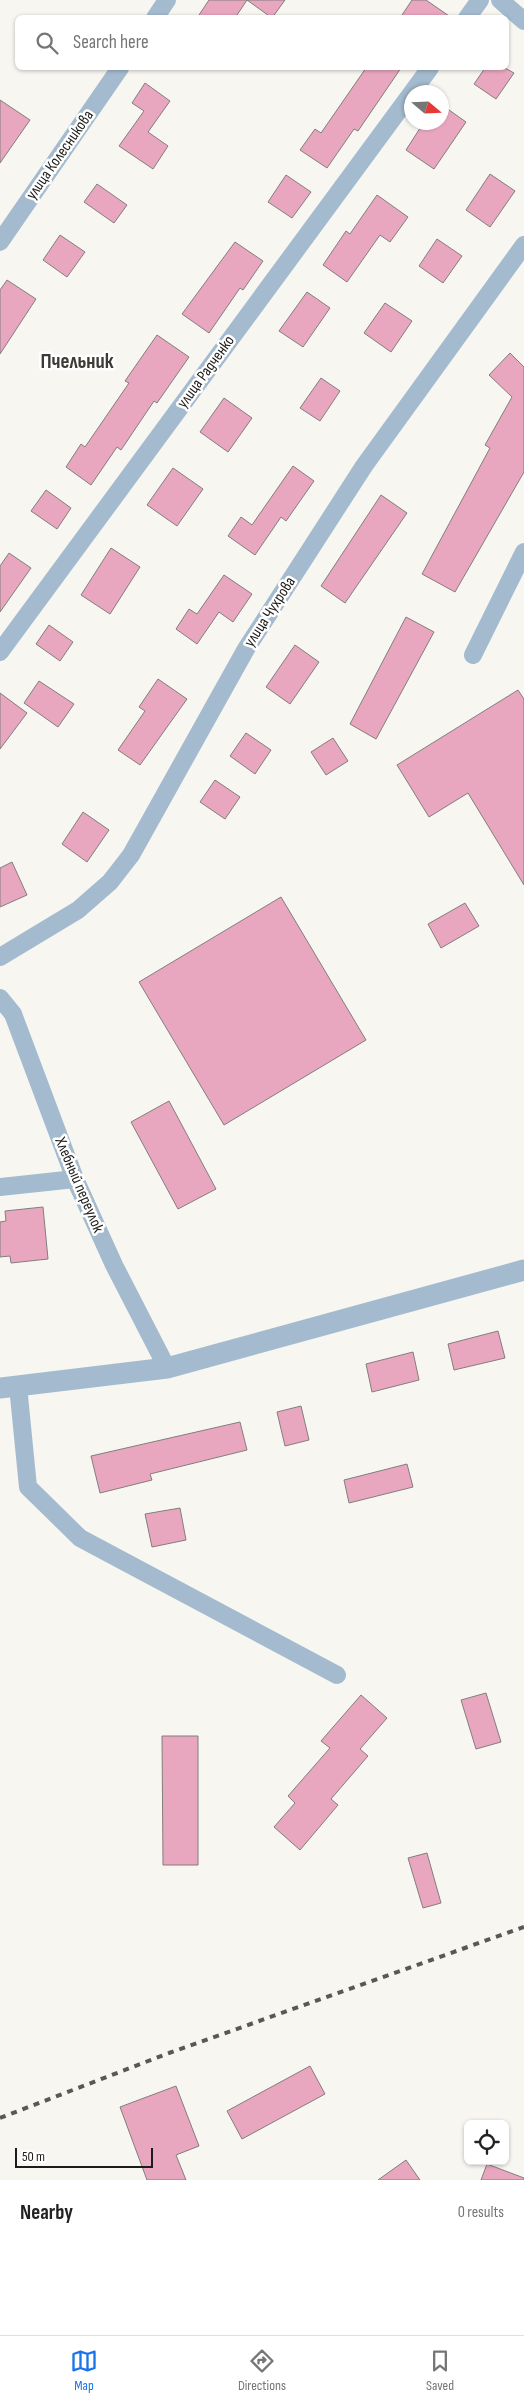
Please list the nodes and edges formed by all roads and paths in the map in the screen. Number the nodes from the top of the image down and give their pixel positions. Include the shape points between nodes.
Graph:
1 (167, 0) edge
2 (480, 0) edge
3 (500, 0) edge
4 (157, 15) edge
5 (469, 15) edge
6 (524, 21) edge
7 (119, 70) edge
8 (429, 70) edge
9 (0, 242) edge
10 (524, 245) edge
11 (524, 552) edge
12 (0, 652) edge
13 (473, 655) dead end
14 (0, 957) edge
15 (0, 998) edge
16 (75, 1179) junction
17 (0, 1188) edge
18 (524, 1270) edge
19 (167, 1368) junction
20 (9, 1387) edge
21 (338, 1675) dead end

1 - 4 street
2 - 5 street
3 - 6 street
7 - 9 street, улица Колесникова
8 - 12 street, улица Радченко
10 - 14 street, улица Чухрова via 364,466 251,640 131,855 110,882 78,910
11 - 13 street
15 - 16 street, Хлебный переулок via 13,1014
16 - 17 street
16 - 19 street, Хлебный переулок via 114,1265
18 - 19 street
19 - 20 street
20 - 21 street via 28,1487 80,1538

